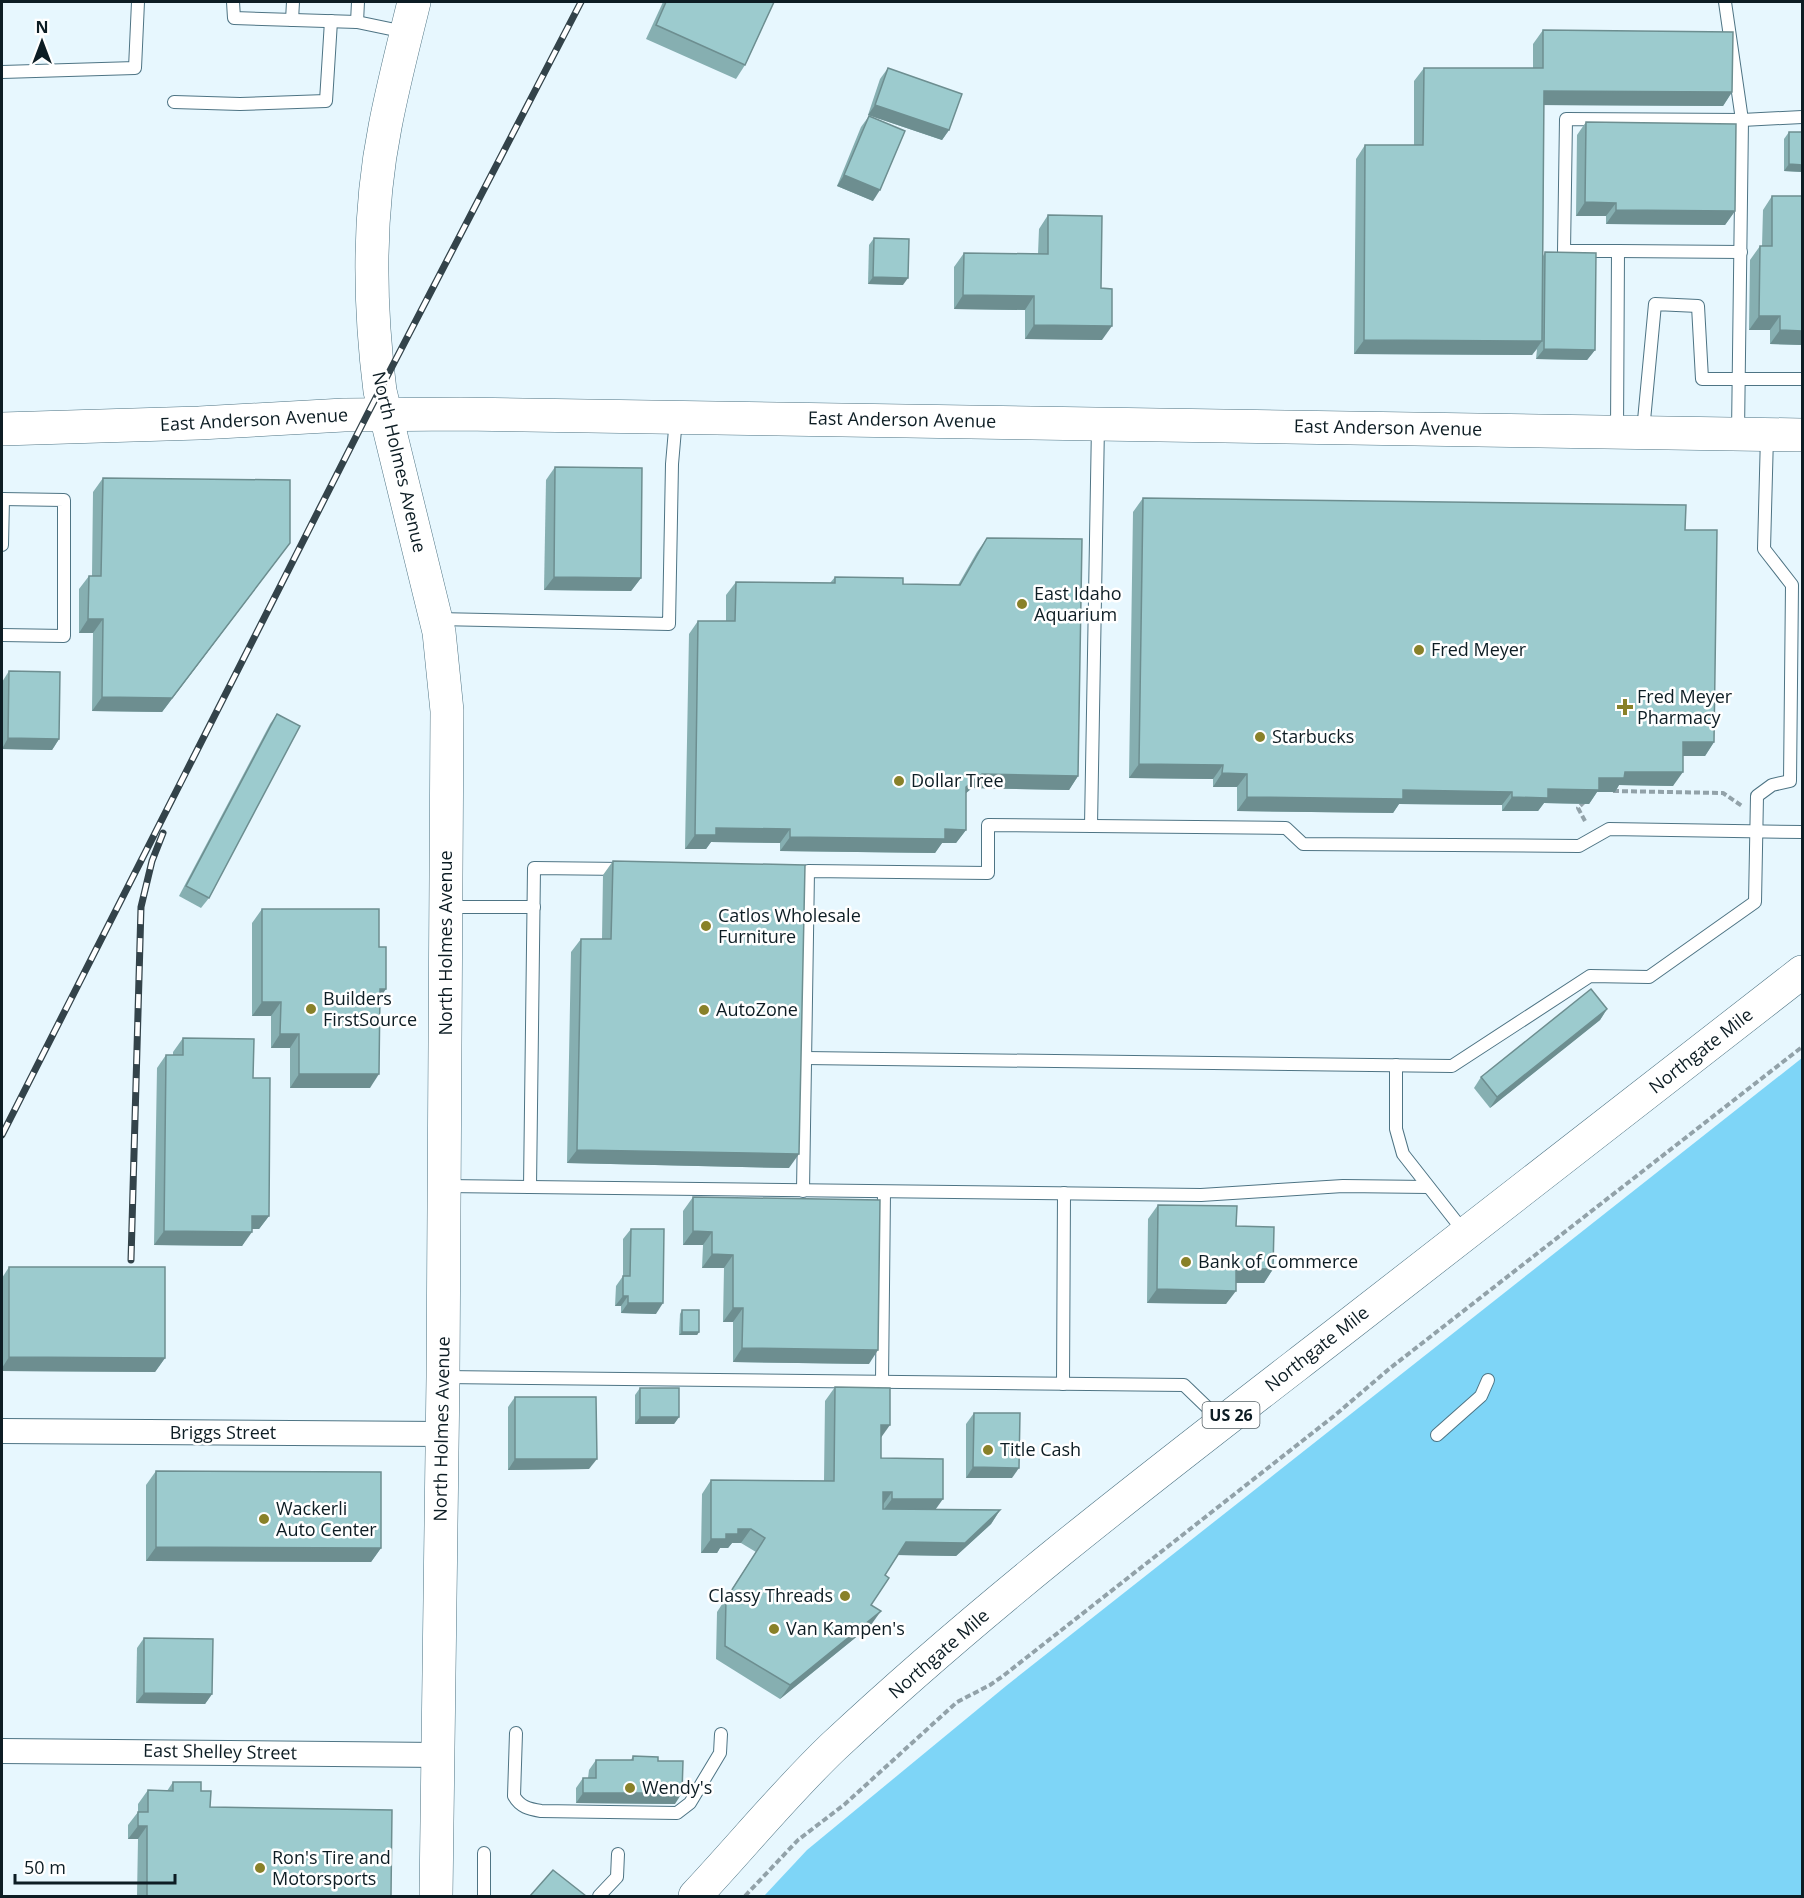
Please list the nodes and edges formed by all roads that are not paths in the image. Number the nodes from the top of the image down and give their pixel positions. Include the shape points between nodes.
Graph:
1 (138, 2) edge
2 (234, 2) edge
3 (292, 2) edge
4 (358, 2) edge
5 (1725, 2) edge
6 (410, 17) edge
7 (292, 20) junction
8 (331, 21) junction
9 (357, 22) junction
10 (2, 72) edge
11 (174, 102) dead end
12 (1803, 117) edge
13 (1742, 120) junction
14 (1618, 251) junction
15 (1741, 252) junction
16 (1738, 379) junction
17 (1803, 379) edge
18 (386, 415) junction
19 (676, 416) junction
20 (1098, 423) junction
21 (2, 429) edge
22 (1630, 432) junction
23 (1753, 434) junction
24 (1803, 435) edge
25 (2, 499) edge
26 (2, 545) edge
27 (436, 619) junction
28 (2, 635) edge
29 (1091, 826) junction
30 (1756, 831) junction
31 (1803, 832) edge
32 (638, 869) edge
33 (446, 907) junction
34 (534, 907) junction
35 (1803, 972) edge
36 (805, 1058) junction
37 (1396, 1065) junction
38 (444, 1186) junction
39 (530, 1187) junction
40 (1428, 1187) junction
41 (803, 1191) junction
42 (884, 1192) junction
43 (1064, 1193) junction
44 (1465, 1234) junction
45 (443, 1377) junction
46 (1488, 1380) dead end
47 (882, 1382) junction
48 (1063, 1384) junction
49 (1220, 1423) junction
50 (3, 1431) dead end
51 (442, 1434) junction
52 (1437, 1435) dead end
53 (516, 1733) dead end
54 (721, 1734) dead end
55 (2, 1751) edge
56 (439, 1755) junction
57 (484, 1853) dead end
58 (618, 1854) dead end
59 (436, 1896) edge
60 (483, 1896) edge
61 (599, 1896) edge
62 (695, 1896) edge

1 - 10 lane via 135,68
2 - 7 lane via 234,18
3 - 7 lane
4 - 9 lane
5 - 13 lane
6 - 9 lane
6 - 18 main road, North Holmes Avenue via 385,128 375,208 371,284 376,357
7 - 8 lane
8 - 9 lane
8 - 11 lane via 326,101
12 - 13 lane
13 - 14 lane via 1566,119 1564,251
13 - 15 lane
14 - 15 lane
14 - 22 lane
15 - 16 lane
16 - 17 lane
16 - 22 lane via 1702,379 1698,306 1654,304
16 - 23 lane
18 - 19 main road, East Anderson Avenue
18 - 21 main road, East Anderson Avenue
18 - 27 main road, North Holmes Avenue
19 - 20 main road, East Anderson Avenue
19 - 27 lane via 669,624
20 - 22 main road, East Anderson Avenue
20 - 29 lane
22 - 23 main road, East Anderson Avenue
23 - 24 main road, East Anderson Avenue
23 - 30 lane via 1764,549 1792,585 1790,781 1772,785 1757,796
25 - 26 lane
25 - 28 lane via 64,500 64,636
27 - 33 main road, North Holmes Avenue via 447,711
29 - 30 lane via 1286,828 1303,844 1580,846 1609,828
29 - 36 lane via 988,825 988,873 802,871
30 - 31 lane
30 - 37 lane via 1755,902 1649,977 1590,976 1452,1065
32 - 34 lane via 534,868
33 - 34 lane
33 - 38 main road, North Holmes Avenue
34 - 39 lane
35 - 44 main road, Northgate Mile / US 26
36 - 37 lane
36 - 41 lane
37 - 40 lane via 1396,1129 1403,1154
38 - 39 lane
38 - 45 main road, North Holmes Avenue
39 - 41 lane
40 - 43 lane via 1343,1186 1202,1195
40 - 44 lane
41 - 42 lane
42 - 43 lane
42 - 47 lane
43 - 48 lane
44 - 49 main road, Northgate Mile / US 26
45 - 47 lane
45 - 51 main road, North Holmes Avenue
46 - 52 lane via 1481,1396
47 - 48 lane
48 - 49 lane via 1184,1385
49 - 62 main road, Northgate Mile / US 26 via 1066,1545 913,1675 807,1773
50 - 51 street, Briggs Street
51 - 56 main road, North Holmes Avenue
53 - 54 lane via 514,1796 528,1809 677,1813 690,1803 720,1753
55 - 56 street, East Shelley Street
56 - 59 main road, North Holmes Avenue
57 - 60 lane
58 - 61 lane via 617,1876

